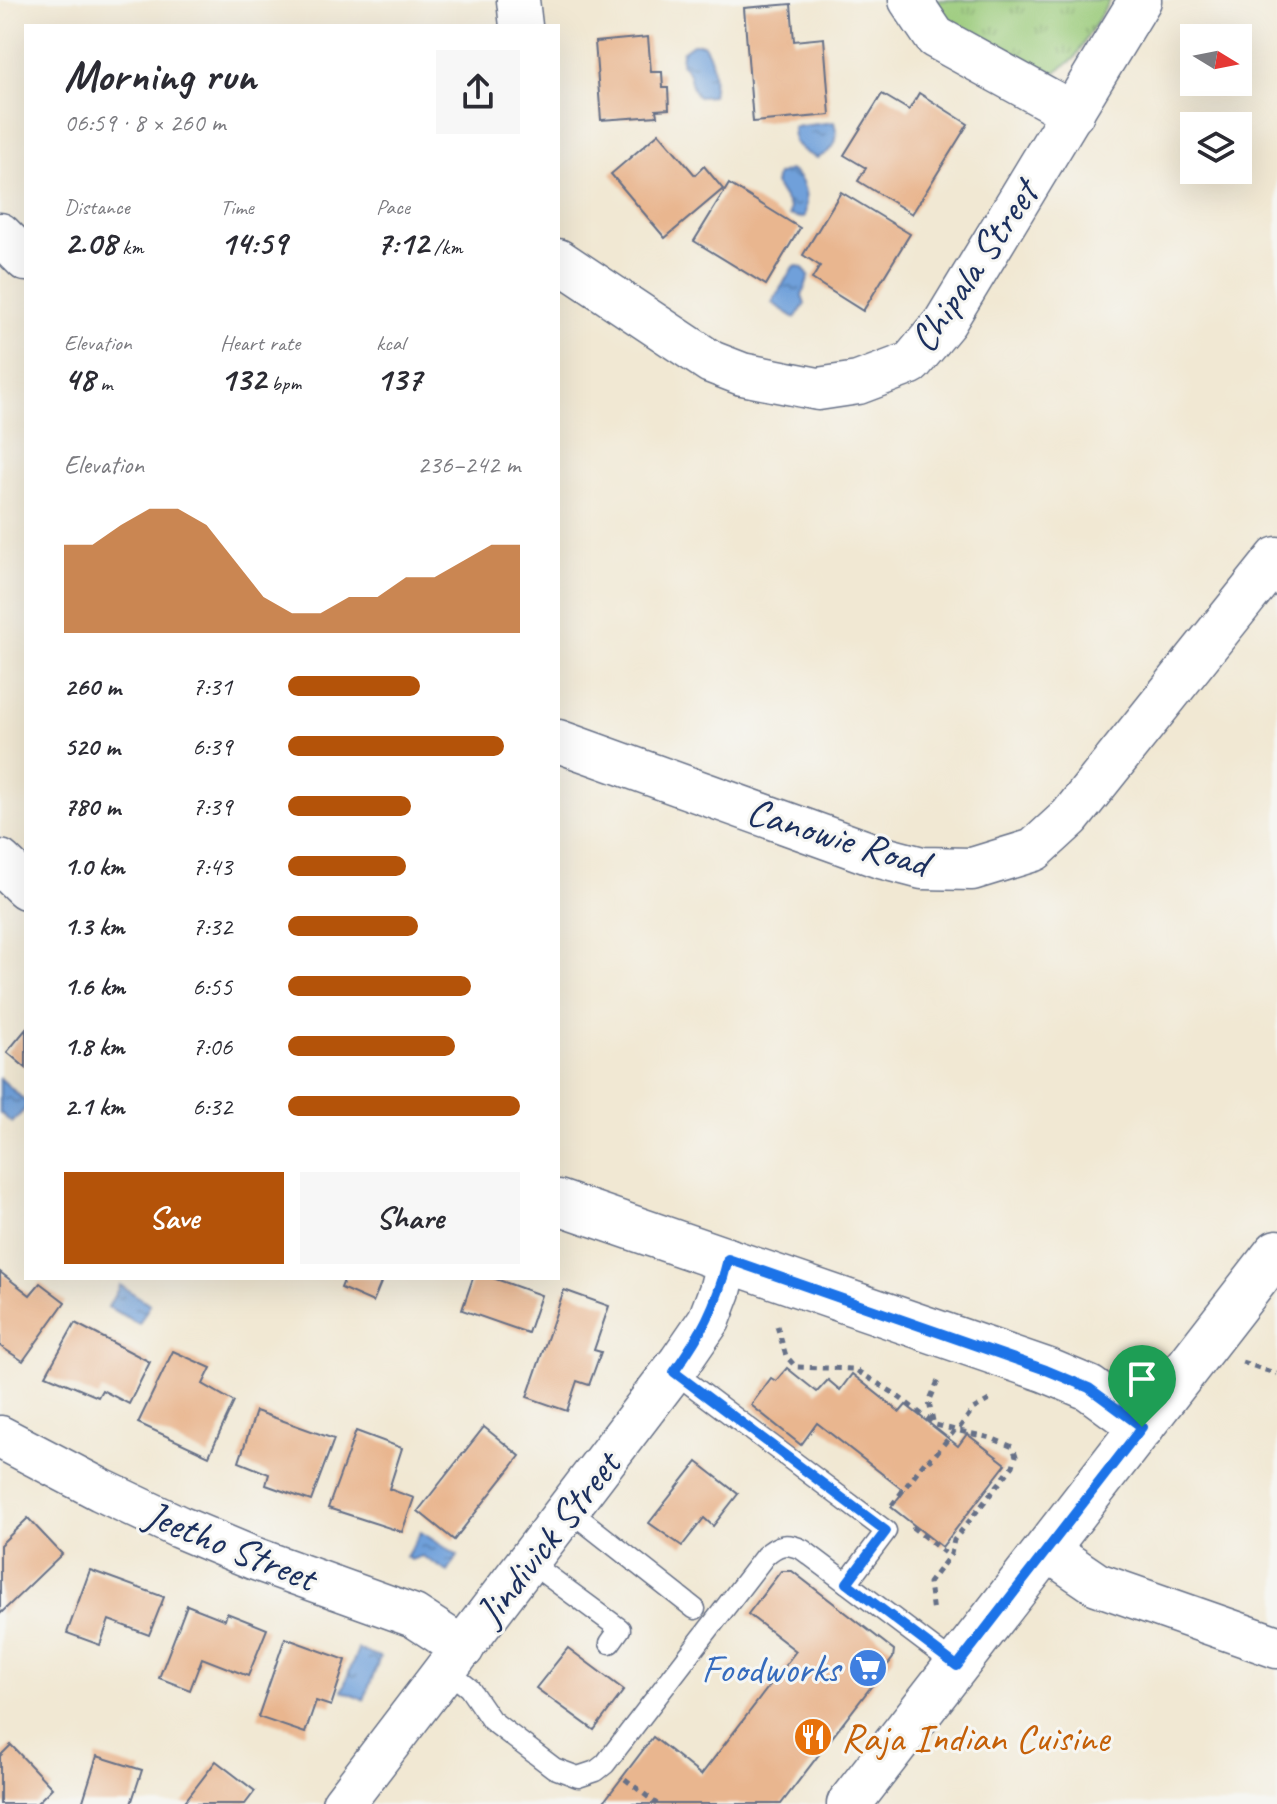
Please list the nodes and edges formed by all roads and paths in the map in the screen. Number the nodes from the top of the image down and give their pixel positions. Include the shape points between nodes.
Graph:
1 (518, 0) edge
2 (910, 0) edge
3 (1140, 0) edge
4 (521, 24) edge
5 (1073, 113) junction
6 (560, 261) edge
7 (1277, 558) edge
8 (560, 742) edge
9 (0, 862) edge
10 (24, 885) edge
11 (560, 1203) edge
12 (1277, 1252) edge
13 (728, 1259) junction
14 (777, 1326) dead end
15 (1242, 1362) dead end
16 (674, 1372) junction
17 (1277, 1374) edge
18 (938, 1381) dead end
19 (991, 1399) dead end
20 (934, 1424) junction
21 (1142, 1427) junction
22 (955, 1430) junction
23 (0, 1437) edge
24 (889, 1509) dead end
25 (569, 1510) junction
26 (901, 1518) dead end
27 (1047, 1550) junction
28 (949, 1556) junction
29 (528, 1561) junction
30 (847, 1583) junction
31 (695, 1609) dead end
32 (934, 1622) dead end
33 (610, 1643) dead end
34 (1277, 1647) edge
35 (454, 1658) junction
36 (957, 1666) junction
37 (632, 1785) dead end
38 (343, 1804) edge
39 (657, 1804) edge
40 (849, 1804) edge

1 - 4 street
2 - 5 street via 935,37
3 - 5 street, Chipala Street
5 - 6 street, Chipala Street via 945,322 911,363 858,383 818,389 742,374 711,362
7 - 8 street, Canowie Road via 1070,817 1034,850 972,869 922,868 880,857
9 - 10 street
11 - 13 street
12 - 21 street
13 - 16 street, Jindivick Street via 709,1320
13 - 21 street via 1046,1370 1089,1388
14 - 20 path via 786,1356 796,1367 854,1369
15 - 17 path
16 - 25 street, Jindivick Street
16 - 30 lane via 886,1531
18 - 20 path via 929,1402
19 - 22 path via 973,1409
20 - 22 path
21 - 27 street
22 - 24 path
22 - 28 path via 1005,1442 1016,1456 954,1540
23 - 35 street, Jeetho Street via 179,1527 414,1616
25 - 29 street, Jindivick Street
25 - 31 lane
26 - 28 path
27 - 34 street via 1097,1584
27 - 36 street
28 - 32 path via 929,1583
29 - 33 lane via 620,1629
29 - 35 street, Jindivick Street
30 - 35 lane via 792,1544 775,1546 605,1764 578,1777 554,1768 491,1720
30 - 36 lane
35 - 38 street, Jindivick Street
36 - 40 street
37 - 39 path

